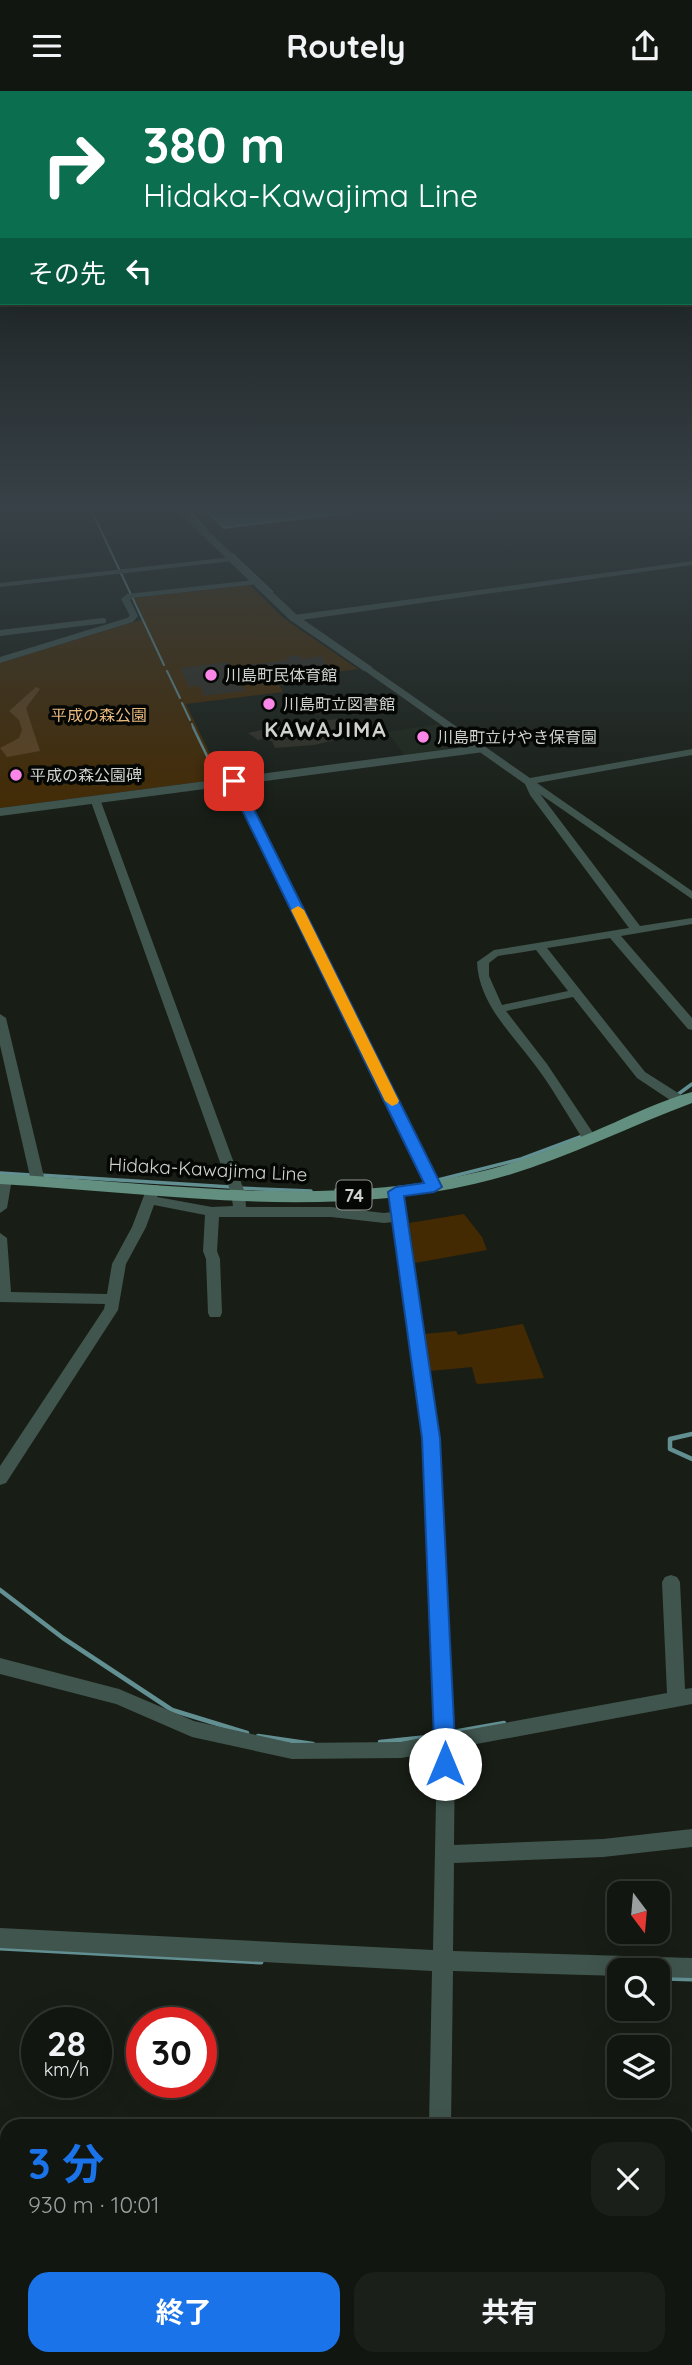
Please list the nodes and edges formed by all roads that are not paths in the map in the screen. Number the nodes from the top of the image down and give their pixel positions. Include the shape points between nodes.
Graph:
1 (130, 611) edge
2 (286, 611) edge
3 (343, 611) edge
4 (133, 618) junction
5 (293, 618) junction
6 (0, 633) edge
7 (0, 660) edge
8 (368, 669) joint
9 (480, 749) junction
10 (692, 752) edge
11 (234, 781) junction
12 (529, 781) junction
13 (95, 799) junction
14 (0, 812) edge
15 (692, 896) edge
16 (692, 922) edge
17 (637, 930) junction
18 (613, 934) junction
19 (538, 946) junction
20 (577, 993) junction
21 (498, 1009) junction
22 (0, 1018) edge
23 (692, 1026) edge
24 (687, 1099) edge
25 (590, 1139) junction
26 (3, 1179) edge
27 (38, 1181) junction
28 (434, 1187) junction
29 (396, 1192) junction
30 (238, 1193) junction
31 (152, 1194) junction
32 (331, 1204) junction
33 (0, 1207) edge
34 (237, 1211) junction
35 (212, 1212) junction
36 (401, 1216) junction
37 (0, 1238) edge
38 (2, 1297) edge
39 (112, 1299) junction
40 (215, 1314) dead end
41 (0, 1479) edge
42 (671, 1582) dead end
43 (0, 1666) edge
44 (684, 1698) edge
45 (446, 1741) junction
46 (692, 1838) edge
47 (444, 1854) junction
48 (0, 1938) edge
49 (442, 1961) junction
50 (692, 1968) edge
51 (440, 2119) edge

1 - 4 street
2 - 5 street
3 - 5 street
4 - 6 street
4 - 7 street
5 - 8 street
8 - 9 street
9 - 11 street
9 - 12 street
10 - 12 street
11 - 13 street
11 - 28 street
12 - 15 street
12 - 17 street
13 - 14 street
13 - 30 street
16 - 17 street
17 - 18 street
18 - 19 street
18 - 23 street
19 - 20 street
19 - 21 street via 494,953 482,962 481,974
20 - 21 street
20 - 24 street via 641,1075
21 - 25 street
22 - 27 street
24 - 25 main road, Hidaka-Kawajima Line / 74
25 - 28 main road, Hidaka-Kawajima Line / 74 via 540,1160
26 - 27 main road, Hidaka-Kawajima Line / 74
26 - 33 street
27 - 31 main road, Hidaka-Kawajima Line / 74
28 - 29 main road, Hidaka-Kawajima Line / 74
29 - 32 main road, Hidaka-Kawajima Line / 74
29 - 36 street
30 - 31 main road, Hidaka-Kawajima Line / 74
30 - 32 main road, Hidaka-Kawajima Line / 74
30 - 34 street
31 - 35 street
31 - 39 street via 119,1264
32 - 34 street
32 - 36 street via 384,1218
34 - 35 street
35 - 40 street
36 - 45 street via 431,1438
37 - 38 street
38 - 39 street
39 - 41 street via 111,1310
42 - 44 street
43 - 45 street via 119,1697 192,1729 292,1751 401,1750
44 - 45 street
45 - 47 street
46 - 47 street via 603,1848
47 - 49 street
48 - 49 street
49 - 50 street
49 - 51 street

